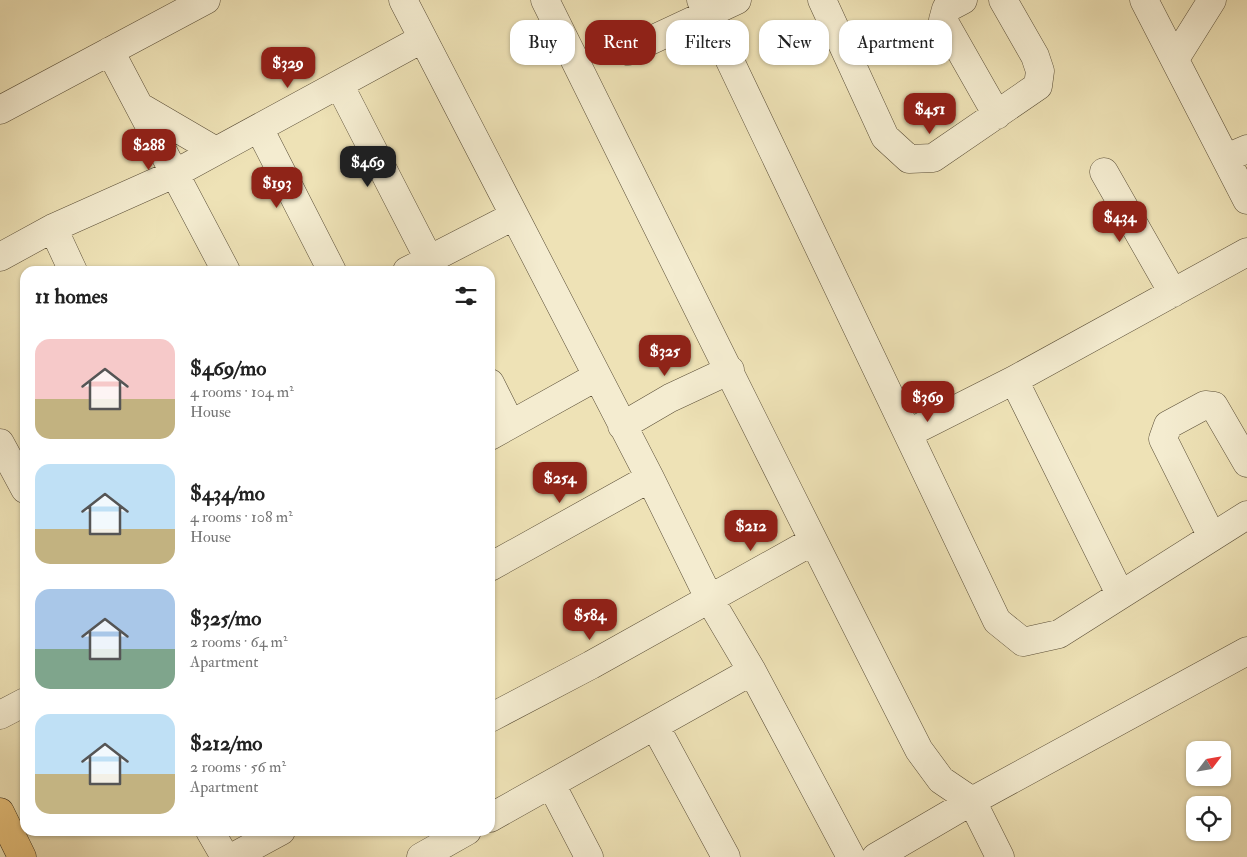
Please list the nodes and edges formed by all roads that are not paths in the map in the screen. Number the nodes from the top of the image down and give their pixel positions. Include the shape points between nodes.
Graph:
1 (206, 0) edge
2 (403, 0) edge
3 (544, 0) edge
4 (737, 0) edge
5 (822, 0) edge
6 (963, 0) edge
7 (1003, 0) edge
8 (1144, 0) edge
9 (1212, 0) edge
10 (704, 7) edge
11 (656, 35) edge
12 (422, 39) junction
13 (110, 51) junction
14 (1175, 59) junction
15 (340, 86) junction
16 (139, 106) junction
17 (0, 110) edge
18 (997, 115) junction
19 (259, 128) junction
20 (216, 151) junction
21 (1236, 153) edge
22 (1104, 172) dead end
23 (174, 174) junction
24 (1247, 200) edge
25 (514, 216) junction
26 (52, 228) junction
27 (1247, 252) edge
28 (0, 256) edge
29 (71, 266) edge
30 (223, 266) edge
31 (329, 266) edge
32 (424, 266) edge
33 (426, 266) edge
34 (1172, 293) junction
35 (730, 370) junction
36 (596, 377) junction
37 (1014, 380) junction
38 (495, 406) edge
39 (622, 426) junction
40 (500, 430) edge
41 (909, 433) junction
42 (0, 443) edge
43 (1247, 463) edge
44 (650, 478) junction
45 (20, 480) edge
46 (1247, 516) edge
47 (1212, 537) junction
48 (813, 542) junction
49 (495, 564) edge
50 (1120, 594) junction
51 (710, 600) junction
52 (1247, 651) edge
53 (752, 671) junction
54 (20, 705) edge
55 (495, 715) edge
56 (0, 716) edge
57 (654, 726) junction
58 (552, 784) junction
59 (972, 802) junction
60 (495, 810) edge
61 (0, 812) edge
62 (213, 836) edge
63 (272, 836) edge
64 (458, 843) edge
65 (22, 857) edge
66 (225, 857) edge
67 (233, 857) edge
68 (421, 857) edge
69 (589, 857) edge
70 (726, 857) edge
71 (851, 857) edge
72 (876, 857) edge
73 (1000, 857) edge

1 - 13 street
2 - 12 street
3 - 35 street
4 - 10 street
5 - 18 street via 885,137 909,158 933,158
6 - 18 street via 946,9 943,20
7 - 18 street via 1040,70 1038,86
8 - 14 street
9 - 14 street
10 - 11 street
10 - 41 street
12 - 15 street
12 - 25 street
13 - 16 street
13 - 17 street
14 - 21 street
15 - 19 street
15 - 32 street
16 - 20 street
16 - 23 street
19 - 20 street
19 - 31 street
20 - 23 street
21 - 24 street
22 - 34 street
23 - 26 street
23 - 30 street
25 - 33 street
25 - 36 street
26 - 28 street
26 - 29 street
27 - 34 street
34 - 37 street
35 - 39 street via 670,398
35 - 48 street
36 - 39 street
36 - 40 street
37 - 41 street
37 - 50 street
38 - 40 street
39 - 44 street
41 - 50 street via 996,621 1023,642 1059,634
42 - 45 street
43 - 47 street via 1214,406 1204,404 1168,425 1163,439
44 - 49 street
44 - 51 street
46 - 47 street
47 - 50 street
48 - 51 street
48 - 59 street via 919,750 941,780
51 - 53 street
51 - 55 street
52 - 59 street
53 - 57 street
53 - 71 street
54 - 56 street
57 - 58 street
57 - 70 street
58 - 60 street
58 - 69 street
59 - 72 street
59 - 73 street
61 - 65 main road
62 - 66 street
63 - 67 street
64 - 68 street

